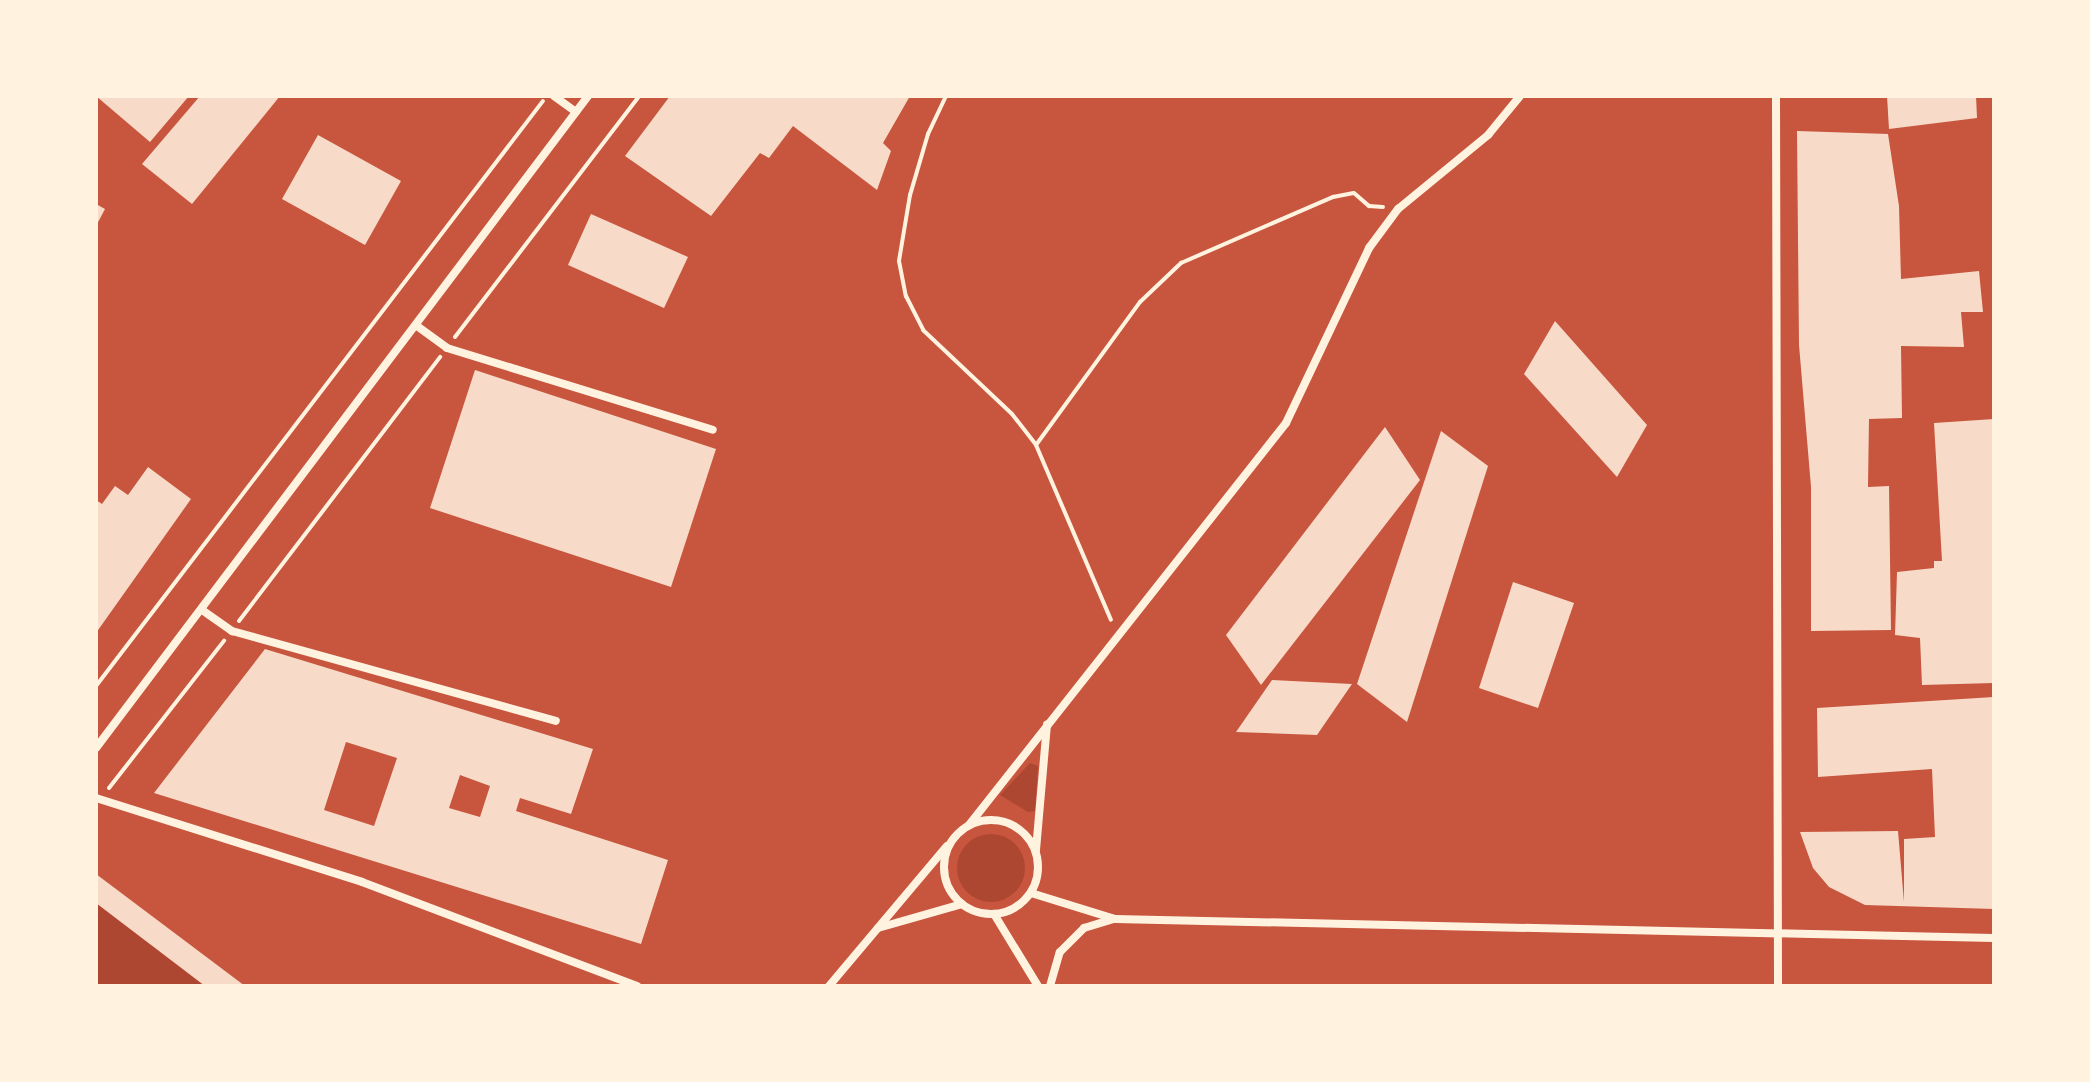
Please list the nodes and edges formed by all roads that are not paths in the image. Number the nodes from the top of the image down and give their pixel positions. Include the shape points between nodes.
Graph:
1 (554, 96) edge
2 (588, 96) edge
3 (1520, 96) edge
4 (1776, 96) edge
5 (576, 112) junction
6 (417, 326) junction
7 (713, 430) dead end
8 (202, 610) junction
9 (556, 721) dead end
10 (1047, 723) junction
11 (96, 748) edge
12 (98, 798) edge
13 (969, 825) junction
14 (952, 841) junction
15 (1036, 851) junction
16 (1031, 893) junction
17 (962, 904) junction
18 (994, 914) junction
19 (1115, 919) junction
20 (873, 930) junction
21 (1778, 936) junction
22 (1994, 938) edge
23 (637, 986) edge
24 (829, 986) edge
25 (1038, 986) edge
26 (1050, 986) edge
27 (1778, 986) edge

1 - 5 street
2 - 5 street
3 - 10 street via 1488,135 1398,209 1369,248 1286,423
4 - 21 street
5 - 6 street
6 - 7 street via 447,348
6 - 8 street
8 - 9 street via 232,631
8 - 11 street
10 - 13 street
10 - 15 street
12 - 23 street via 362,882
13 - 14 street
13 - 15 street via 1001,821 1028,837
14 - 17 street via 944,868 946,882
14 - 20 street
15 - 16 street via 1039,865
16 - 18 street via 1008,911
16 - 19 street
17 - 18 street
17 - 20 street
18 - 25 street
19 - 21 street
19 - 26 street via 1084,928 1060,952
20 - 24 street
21 - 22 street
21 - 27 street

